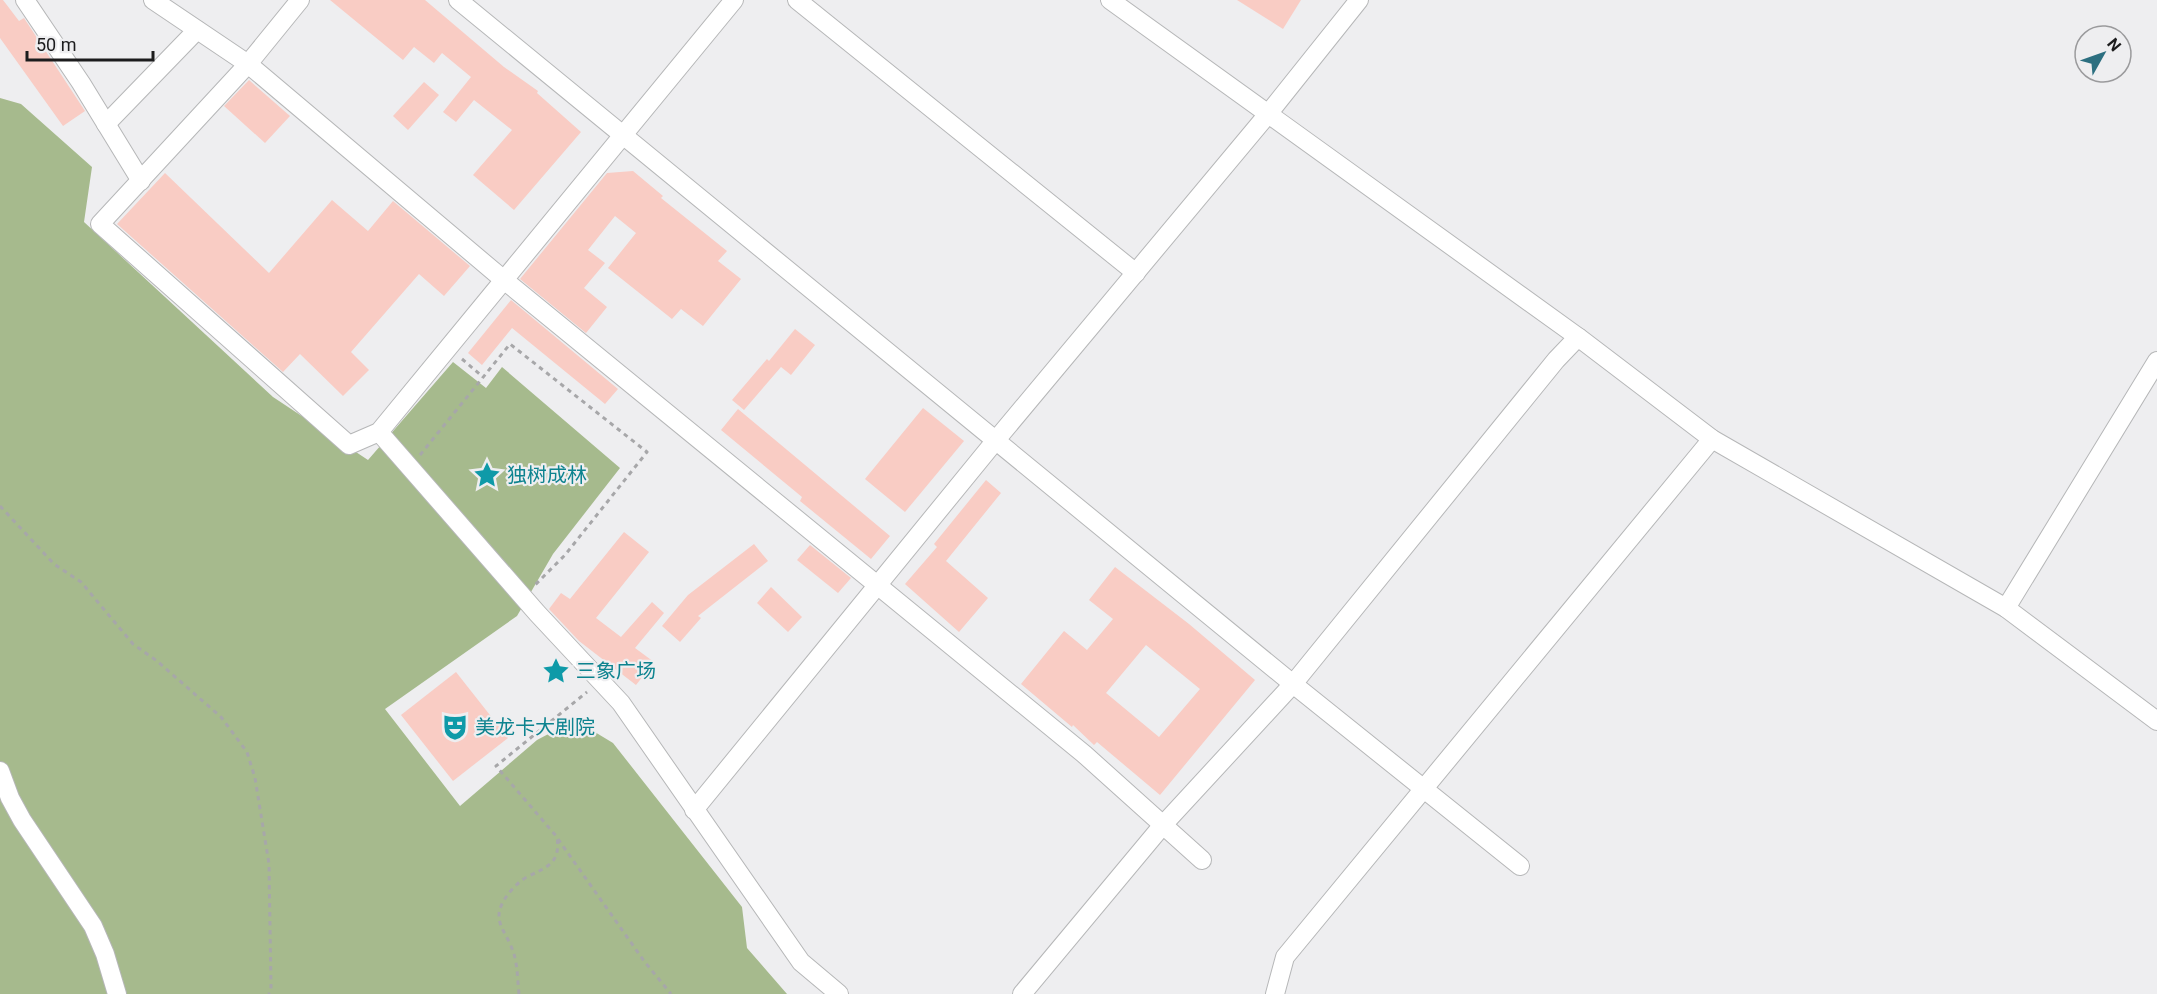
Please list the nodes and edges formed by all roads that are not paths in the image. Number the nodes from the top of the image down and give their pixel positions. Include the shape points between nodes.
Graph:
1 (25, 0) edge
2 (153, 0) edge
3 (300, 0) edge
4 (458, 0) edge
5 (734, 0) edge
6 (797, 0) edge
7 (1110, 0) edge
8 (1359, 0) edge
9 (198, 30) junction
10 (248, 64) junction
11 (1268, 114) junction
12 (106, 124) junction
13 (623, 136) junction
14 (141, 181) junction
15 (1136, 273) junction
16 (504, 280) junction
17 (1578, 337) junction
18 (2157, 361) edge
19 (379, 432) junction
20 (1712, 439) junction
21 (996, 440) junction
22 (877, 585) junction
23 (2006, 608) junction
24 (1293, 684) junction
25 (2157, 721) edge
26 (0, 771) edge
27 (1422, 790) junction
28 (694, 810) junction
29 (1162, 825) junction
30 (1202, 860) dead end
31 (1520, 866) dead end
32 (117, 994) edge
33 (839, 994) edge
34 (1022, 994) edge
35 (1275, 994) edge

1 - 12 street
2 - 9 street
3 - 10 street
4 - 13 street
5 - 13 street
6 - 15 street
7 - 11 street
8 - 11 street
9 - 10 street
9 - 12 street
10 - 14 street
10 - 16 street
11 - 15 street
11 - 17 street
12 - 14 street
13 - 16 street
13 - 21 street
14 - 19 street via 100,224 349,445
15 - 21 street
16 - 19 street
16 - 22 street
17 - 20 street
17 - 24 street
18 - 23 street
19 - 28 street via 621,703
20 - 23 street
20 - 27 street
21 - 22 street
21 - 24 street
22 - 28 street
22 - 29 street via 1084,754
23 - 25 street
24 - 27 street
24 - 29 street
26 - 32 street via 22,820 93,926
27 - 31 street
27 - 35 street via 1285,957
28 - 33 street via 801,962
29 - 30 street
29 - 34 street

